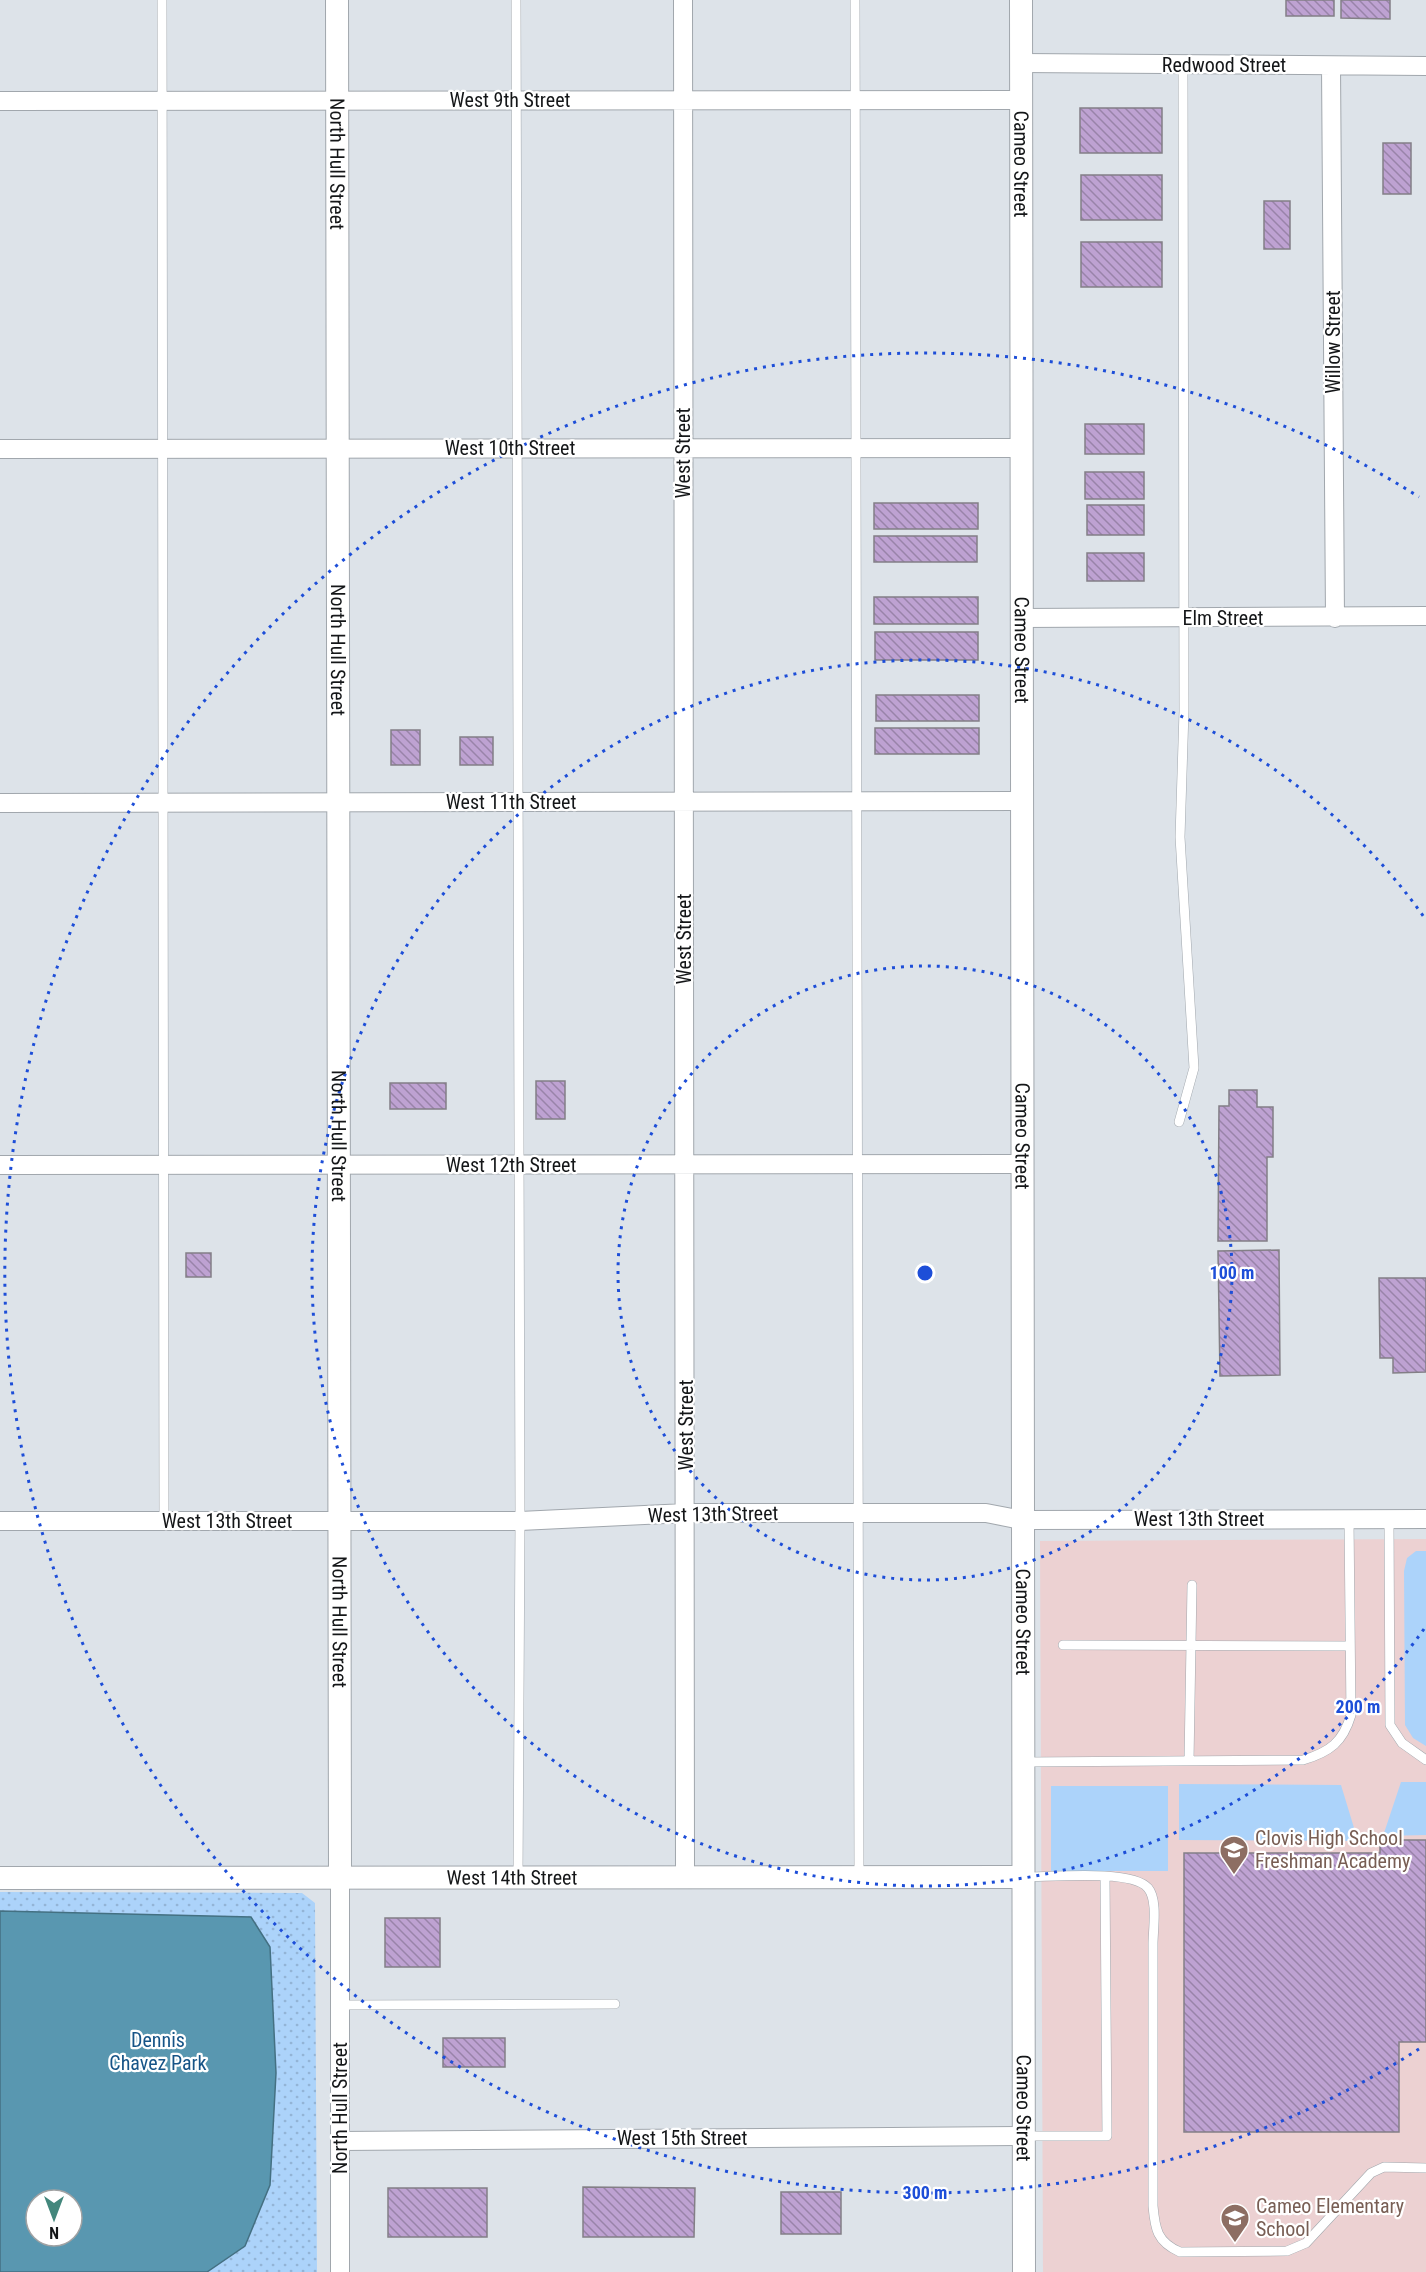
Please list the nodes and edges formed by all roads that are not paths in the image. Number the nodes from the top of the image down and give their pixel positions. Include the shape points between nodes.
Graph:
1 (162, 0) edge
2 (337, 0) edge
3 (516, 0) edge
4 (682, 0) edge
5 (855, 0) edge
6 (1021, 0) edge
7 (1022, 63) junction
8 (1183, 65) junction
9 (1331, 66) junction
10 (1426, 66) edge
11 (1020, 99) junction
12 (338, 100) junction
13 (517, 100) junction
14 (683, 100) junction
15 (855, 100) junction
16 (0, 101) edge
17 (161, 101) junction
18 (517, 448) junction
19 (683, 448) junction
20 (858, 448) junction
21 (1021, 448) junction
22 (0, 449) edge
23 (163, 449) junction
24 (338, 449) junction
25 (1426, 616) edge
26 (1021, 618) junction
27 (1182, 618) junction
28 (1335, 618) junction
29 (1021, 801) junction
30 (338, 802) junction
31 (517, 802) junction
32 (684, 802) junction
33 (857, 802) junction
34 (0, 803) edge
35 (163, 803) junction
36 (1179, 1122) dead end
37 (684, 1164) junction
38 (857, 1164) junction
39 (1022, 1164) junction
40 (0, 1165) edge
41 (164, 1165) junction
42 (339, 1165) junction
43 (518, 1165) junction
44 (686, 1513) junction
45 (860, 1513) junction
46 (1426, 1519) edge
47 (1022, 1520) junction
48 (1349, 1520) junction
49 (0, 1521) edge
50 (164, 1521) junction
51 (339, 1521) junction
52 (520, 1521) junction
53 (1389, 1521) junction
54 (1192, 1585) dead end
55 (1063, 1645) dead end
56 (1191, 1645) junction
57 (1350, 1646) junction
58 (1426, 1760) edge
59 (1190, 1761) junction
60 (1022, 1762) junction
61 (859, 1877) junction
62 (1023, 1877) junction
63 (1105, 1877) junction
64 (0, 1878) edge
65 (340, 1878) junction
66 (518, 1878) junction
67 (685, 1878) junction
68 (615, 2004) dead end
69 (340, 2005) junction
70 (1023, 2136) junction
71 (340, 2140) junction
72 (1426, 2168) edge
73 (340, 2272) edge
74 (1024, 2272) edge

1 - 17 lane
2 - 12 street, North Hull Street
3 - 13 lane
4 - 14 street, West Street
5 - 15 lane
6 - 7 street, Cameo Street
7 - 8 street, Redwood Street
7 - 11 street, Cameo Street
8 - 9 street, Redwood Street
8 - 27 lane
9 - 10 street, Redwood Street
9 - 28 street, Willow Street
11 - 15 street, West 9th Street
11 - 21 street, Cameo Street
12 - 13 street, West 9th Street
12 - 17 street, West 9th Street
12 - 24 street, North Hull Street
13 - 14 street, West 9th Street
13 - 18 lane
14 - 15 street, West 9th Street
14 - 19 street, West Street
15 - 20 lane
16 - 17 street, West 9th Street
17 - 23 lane
18 - 19 street, West 10th Street
18 - 24 street, West 10th Street
18 - 31 lane
19 - 20 street, West 10th Street
19 - 32 street, West Street
20 - 21 street, West 10th Street
20 - 33 lane
21 - 26 street, Cameo Street
22 - 23 street, West 10th Street
23 - 24 street, West 10th Street
23 - 35 lane
24 - 30 street, North Hull Street
25 - 28 street, Elm Street
26 - 27 street, Elm Street
26 - 29 street, Cameo Street
27 - 28 street, Elm Street
27 - 36 lane via 1180,837 1194,1068
29 - 33 street, West 11th Street
29 - 39 street, Cameo Street
30 - 31 street, West 11th Street
30 - 35 street, West 11th Street
30 - 42 street, North Hull Street
31 - 32 street, West 11th Street
31 - 43 lane
32 - 33 street, West 11th Street
32 - 37 street, West Street
33 - 38 lane
34 - 35 street, West 11th Street
35 - 41 lane
37 - 38 street, West 12th Street
37 - 43 street, West 12th Street
37 - 44 street, West Street
38 - 39 street, West 12th Street
38 - 45 lane
39 - 47 street, Cameo Street
40 - 41 street, West 12th Street
41 - 42 street, West 12th Street
41 - 50 lane
42 - 43 street, West 12th Street
42 - 51 street, North Hull Street
43 - 52 lane
44 - 45 street, West 13th Street
44 - 52 street, West 13th Street
44 - 67 street, West Street
45 - 47 street, West 13th Street via 986,1513
45 - 61 lane
46 - 53 street, West 13th Street
47 - 48 street, West 13th Street
47 - 60 street, Cameo Street
48 - 53 street, West 13th Street
48 - 57 lane
49 - 50 street, West 13th Street
50 - 51 street, West 13th Street
51 - 52 street, West 13th Street
51 - 65 street, North Hull Street
52 - 66 lane
53 - 58 lane via 1390,1725 1402,1743
54 - 56 lane
55 - 56 lane
56 - 57 lane
56 - 59 lane
57 - 59 lane via 1351,1715 1342,1738 1333,1748 1303,1760
59 - 60 lane
60 - 62 street, Cameo Street
61 - 62 street, West 14th Street
61 - 67 street, West 14th Street
62 - 63 lane
62 - 70 street, Cameo Street
63 - 70 lane via 1107,2136
63 - 72 lane via 1136,1879 1149,1889 1152,1897 1153,2206 1158,2237 1169,2247 1180,2252 1287,2251 1306,2243 1371,2173 1384,2167
64 - 65 street, West 14th Street
65 - 66 street, West 14th Street
65 - 69 street, North Hull Street
66 - 67 street, West 14th Street
68 - 69 lane
69 - 71 street, North Hull Street
70 - 71 street, West 15th Street
70 - 74 street, Cameo Street
71 - 73 street, North Hull Street

